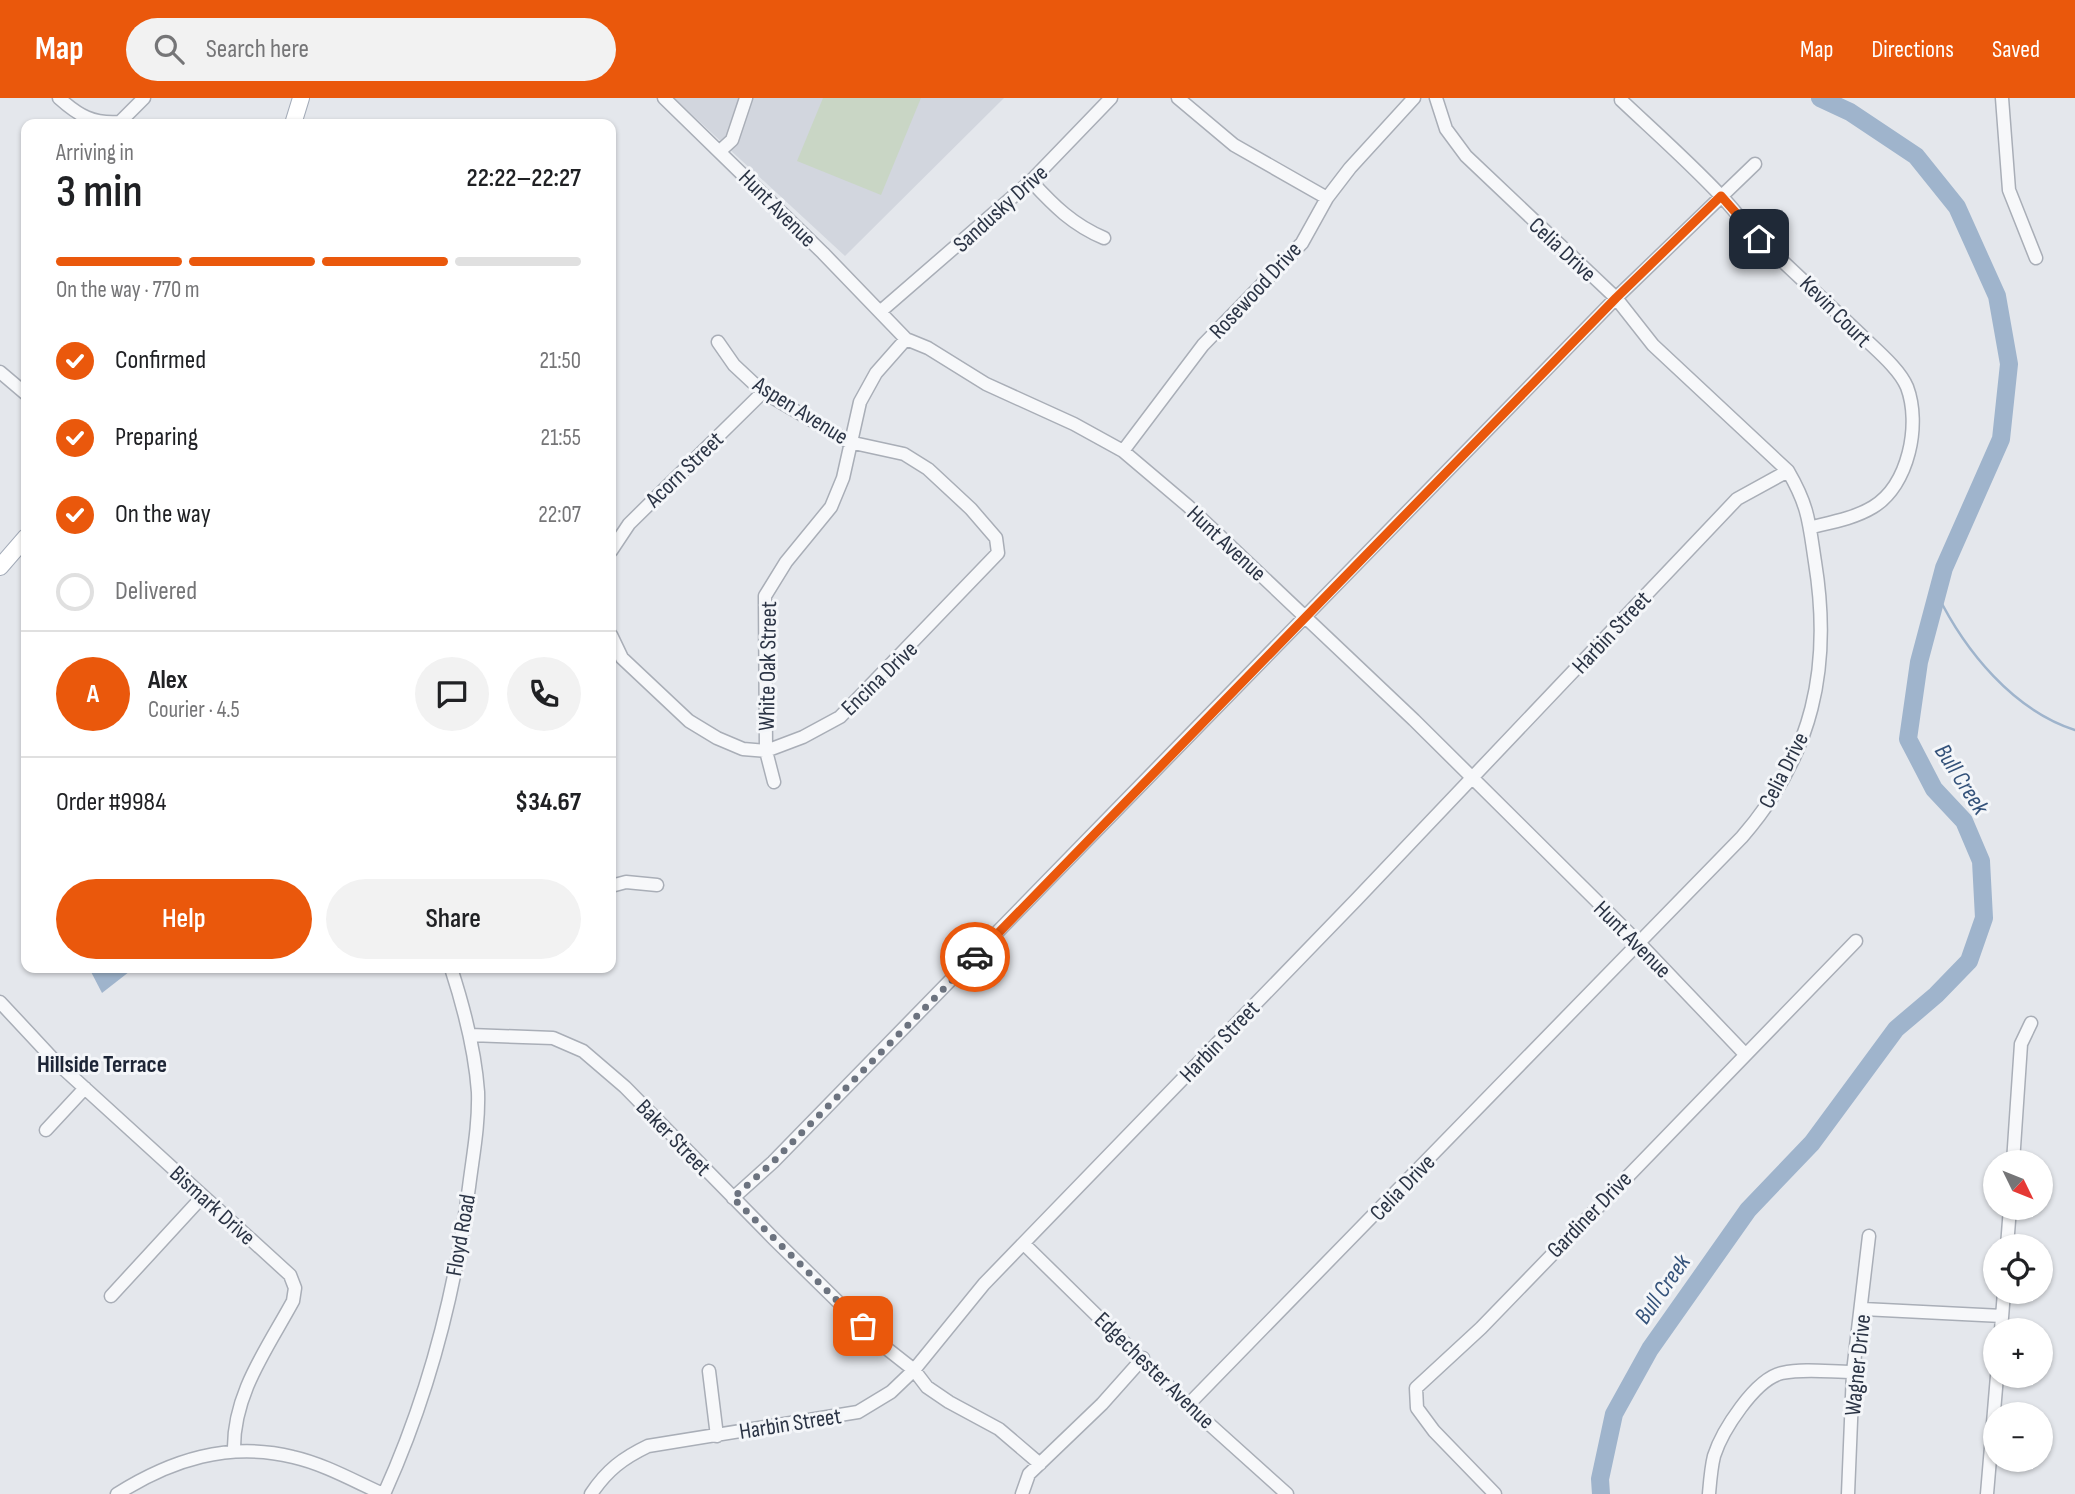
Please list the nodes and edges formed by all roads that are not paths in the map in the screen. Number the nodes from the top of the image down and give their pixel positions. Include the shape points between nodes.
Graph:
1 (60, 98) edge
2 (144, 98) edge
3 (301, 98) edge
4 (664, 98) edge
5 (746, 98) edge
6 (1111, 98) edge
7 (1178, 98) edge
8 (1414, 98) edge
9 (1436, 98) edge
10 (2002, 98) edge
11 (1621, 100) dead end
12 (89, 119) edge
13 (123, 119) edge
14 (295, 119) edge
15 (720, 150) junction
16 (1755, 164) dead end
17 (1031, 181) junction
18 (1721, 196) junction
19 (1327, 198) junction
20 (1104, 237) dead end
21 (2036, 258) dead end
22 (1616, 298) junction
23 (881, 311) junction
24 (906, 339) junction
25 (718, 342) dead end
26 (0, 372) edge
27 (21, 390) edge
28 (763, 392) junction
29 (849, 442) junction
30 (1123, 451) junction
31 (1788, 471) junction
32 (1812, 527) junction
33 (21, 543) edge
34 (616, 544) edge
35 (0, 567) edge
36 (945, 610) joint
37 (1305, 617) junction
38 (616, 645) edge
39 (766, 751) junction
40 (1457, 763) junction
41 (1471, 778) junction
42 (774, 782) dead end
43 (1460, 790) junction
44 (616, 885) edge
45 (657, 885) dead end
46 (1856, 941) dead end
47 (1640, 944) junction
48 (453, 973) edge
49 (0, 1002) edge
50 (2031, 1023) dead end
51 (470, 1035) junction
52 (1744, 1054) junction
53 (85, 1088) junction
54 (46, 1130) dead end
55 (2014, 1150) edge
56 (203, 1196) junction
57 (733, 1198) junction
58 (1869, 1236) dead end
59 (1024, 1244) junction
60 (111, 1296) dead end
61 (2003, 1304) edge
62 (1863, 1309) junction
63 (2002, 1316) joint
64 (1143, 1359) junction
65 (914, 1370) junction
66 (709, 1371) dead end
67 (1853, 1373) junction
68 (1996, 1388) edge
69 (1188, 1405) junction
70 (717, 1436) junction
71 (234, 1450) junction
72 (1040, 1464) junction
73 (117, 1494) edge
74 (384, 1494) edge
75 (592, 1494) edge
76 (1021, 1494) edge
77 (1287, 1494) edge
78 (1495, 1494) edge
79 (1709, 1494) edge
80 (1848, 1494) edge
81 (1987, 1494) edge

1 - 12 street
2 - 13 street
3 - 14 main road
4 - 15 street, Hunt Avenue
5 - 15 street via 732,140
6 - 17 street, Sandusky Drive
7 - 19 street via 1234,145
8 - 19 street, Rosewood Drive
9 - 22 street, Celia Drive via 1446,129 1466,156
10 - 21 street via 2009,190
11 - 18 street, Kevin Court
15 - 23 street, Hunt Avenue
16 - 18 street
17 - 20 street via 1060,213
17 - 23 street, Sandusky Drive
18 - 22 street
18 - 32 street, Kevin Court via 1906,384 1913,410 1911,440 1902,471 1888,493 1874,506 1848,518
19 - 30 street, Rosewood Drive via 1302,243 1203,345
22 - 31 street, Celia Drive via 1653,345
22 - 37 street
23 - 24 street, Hunt Avenue
24 - 29 street, White Oak Street via 871,382
24 - 30 street, Hunt Avenue
25 - 28 street, Aspen Avenue
26 - 27 street
28 - 29 street, Aspen Avenue
28 - 34 street, Acorn Street via 629,524
29 - 36 street, Aspen Avenue via 904,454 928,469 996,538 998,553
29 - 39 street, White Oak Street via 843,478 831,507 765,596
30 - 37 street, Hunt Avenue
31 - 32 street, Celia Drive
31 - 41 street, Harbin Street via 1737,499
32 - 47 street, Celia Drive via 1822,643 1817,696 1793,759 1768,808
33 - 35 main road
36 - 39 street, Encina Drive via 840,717
37 - 40 street, Hunt Avenue
37 - 57 street
38 - 39 street via 622,657 689,721 743,749
39 - 42 street, White Oak Street
40 - 41 street, Hunt Avenue
40 - 43 street
41 - 43 street, Harbin Street
41 - 47 street, Hunt Avenue
43 - 59 street, Harbin Street
44 - 45 street
46 - 52 street, Gardiner Drive
47 - 52 street, Hunt Avenue
47 - 69 street, Celia Drive
48 - 51 street, Floyd Road
49 - 53 street, Bismark Drive
50 - 55 street via 2021,1044
51 - 57 street, Baker Street via 554,1038 583,1051 625,1087
51 - 74 street, Floyd Road via 478,1091 477,1136 460,1251 412,1432
52 - 78 street, Gardiner Drive via 1480,1328 1416,1388 1417,1408 1434,1431
53 - 54 street
53 - 56 street, Bismark Drive
56 - 60 street
56 - 71 street, Bismark Drive via 290,1275 295,1288 293,1301 243,1392
57 - 65 street, Baker Street via 881,1344
58 - 62 street, Wagner Drive
59 - 64 street, Edgechester Avenue
59 - 65 street, Harbin Street
61 - 63 street
62 - 63 street
62 - 67 street, Wagner Drive
64 - 69 street, Edgechester Avenue
64 - 72 street
65 - 70 street, Harbin Street via 891,1392 858,1412
65 - 72 street, Baker Street via 927,1387 999,1429
66 - 70 street
67 - 79 street via 1791,1372 1766,1381 1721,1441
67 - 80 street, Wagner Drive
68 - 81 street
69 - 77 street, Edgechester Avenue
70 - 75 street, Harbin Street via 648,1446 605,1474
71 - 73 street via 168,1465
71 - 74 street via 294,1457
72 - 76 street via 1029,1474

